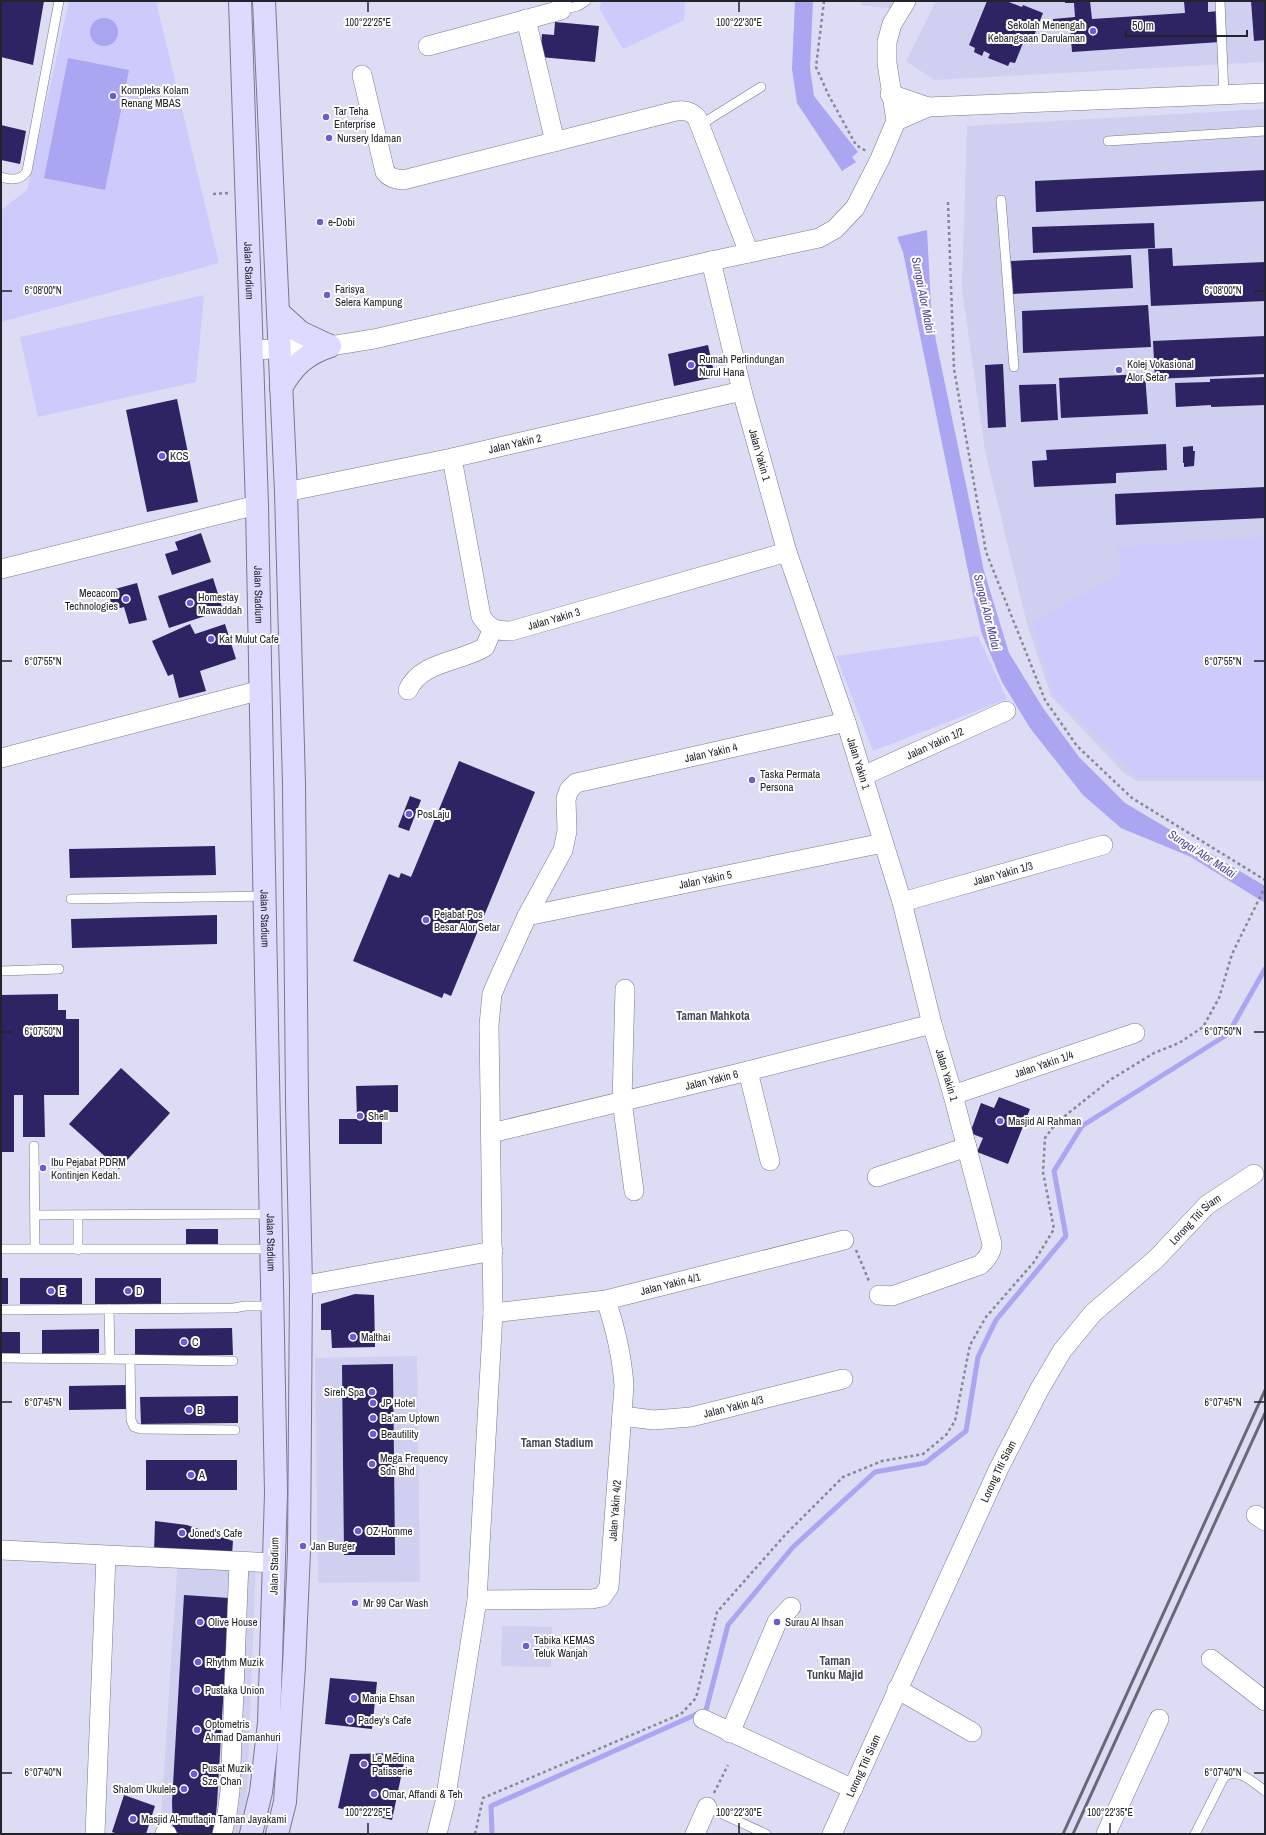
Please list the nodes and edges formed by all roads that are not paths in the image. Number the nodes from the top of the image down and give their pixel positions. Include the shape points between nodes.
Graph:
1 (59, 1) edge
2 (240, 1) edge
3 (264, 1) edge
4 (586, 1) edge
5 (906, 1) edge
6 (1220, 1) edge
7 (561, 6) edge
8 (526, 20) junction
9 (428, 46) dead end
10 (362, 76) dead end
11 (761, 87) dead end
12 (1265, 93) edge
13 (890, 94) junction
14 (1224, 96) junction
15 (928, 108) junction
16 (896, 121) junction
17 (700, 125) junction
18 (1265, 131) edge
19 (1108, 141) dead end
20 (555, 142) junction
21 (1, 177) edge
22 (1001, 200) dead end
23 (749, 253) junction
24 (711, 261) junction
25 (278, 312) junction
26 (330, 346) junction
27 (279, 348) junction
28 (252, 350) junction
29 (1014, 367) dead end
30 (281, 388) junction
31 (742, 391) junction
32 (452, 458) junction
33 (286, 492) junction
34 (257, 505) junction
35 (787, 552) junction
36 (1, 569) edge
37 (492, 630) junction
38 (261, 690) junction
39 (408, 690) dead end
40 (1006, 711) dead end
41 (846, 722) junction
42 (1, 758) edge
43 (863, 776) junction
44 (883, 843) junction
45 (1103, 845) dead end
46 (266, 896) junction
47 (71, 899) dead end
48 (902, 902) junction
49 (527, 916) junction
50 (59, 969) dead end
51 (1, 971) edge
52 (625, 988) dead end
53 (932, 1024) junction
54 (1135, 1033) dead end
55 (748, 1071) junction
56 (953, 1095) junction
57 (622, 1101) junction
58 (491, 1133) junction
59 (34, 1146) dead end
60 (967, 1147) junction
61 (770, 1161) dead end
62 (1254, 1174) dead end
63 (877, 1177) dead end
64 (634, 1191) dead end
65 (271, 1214) junction
66 (35, 1215) junction
67 (78, 1216) junction
68 (844, 1240) road end
69 (1, 1249) edge
70 (35, 1249) junction
71 (271, 1249) junction
72 (78, 1250) junction
73 (493, 1251) junction
74 (301, 1286) junction
75 (879, 1295) road end
76 (606, 1300) junction
77 (273, 1306) junction
78 (109, 1309) junction
79 (1, 1310) edge
80 (494, 1313) junction
81 (1, 1358) edge
82 (110, 1358) junction
83 (130, 1359) junction
84 (233, 1361) dead end
85 (843, 1379) dead end
86 (622, 1416) junction
87 (235, 1430) dead end
88 (1, 1550) edge
89 (106, 1556) junction
90 (239, 1562) junction
91 (274, 1563) junction
92 (477, 1600) junction
93 (791, 1607) dead end
94 (1211, 1659) dead end
95 (897, 1689) junction
96 (1265, 1701) edge
97 (702, 1719) dead end
98 (1159, 1719) dead end
99 (972, 1732) dead end
100 (730, 1733) junction
101 (853, 1789) junction
102 (1265, 1790) edge
103 (707, 1807) joint
104 (95, 1834) edge
105 (222, 1834) edge
106 (252, 1834) edge
107 (277, 1834) edge
108 (437, 1834) edge
109 (695, 1834) edge
110 (766, 1834) edge
111 (832, 1834) edge
112 (1106, 1834) edge
113 (1195, 1834) edge

1 - 21 lane via 27,172 24,177 18,179
2 - 28 main road, Jalan Stadium
3 - 25 main road
4 - 7 lane via 578,6
5 - 13 street via 892,24 887,42
6 - 14 lane
7 - 8 street
8 - 9 street
8 - 20 street
10 - 20 street via 385,172 395,180
11 - 17 lane
12 - 14 street
13 - 15 street
13 - 16 street
14 - 15 street
15 - 16 street
16 - 23 street via 855,208 836,229 819,238
17 - 20 street via 698,118 692,113 685,110 676,111
17 - 23 street
18 - 19 lane
22 - 29 lane
23 - 24 street
24 - 26 street via 374,339
24 - 31 street, Jalan Yakin 1
25 - 26 main road via 300,332
25 - 27 main road
26 - 27 street
26 - 30 main road via 305,357 295,365
27 - 28 street
27 - 30 main road
28 - 34 main road, Jalan Stadium
30 - 33 main road
31 - 32 street, Jalan Yakin 2
31 - 35 street, Jalan Yakin 1
32 - 33 street, Jalan Yakin 2
32 - 37 street via 481,616
33 - 74 main road via 294,784
34 - 36 street
34 - 38 main road, Jalan Stadium
35 - 37 street, Jalan Yakin 3 via 511,631
35 - 41 street, Jalan Yakin 1
37 - 39 street via 485,647 423,672 412,682
38 - 42 street
38 - 46 main road, Jalan Stadium
40 - 43 street, Jalan Yakin 1/2
41 - 43 street, Jalan Yakin 1
41 - 49 street, Jalan Yakin 4 via 576,783 569,790 566,799 567,831 563,850
43 - 44 street, Jalan Yakin 1
44 - 48 street, Jalan Yakin 1
44 - 49 street, Jalan Yakin 5
45 - 48 street, Jalan Yakin 1/3
46 - 47 lane
46 - 65 main road, Jalan Stadium
48 - 53 street, Jalan Yakin 1
49 - 58 street via 492,994
50 - 51 lane
52 - 57 street
53 - 55 street, Jalan Yakin 6
53 - 56 street, Jalan Yakin 1
54 - 56 street, Jalan Yakin 1/4
55 - 57 street, Jalan Yakin 6
55 - 61 street
56 - 60 street, Jalan Yakin 1
57 - 58 street, Jalan Yakin 6
57 - 64 street
58 - 73 street
59 - 66 lane
60 - 63 street
60 - 75 street, Jalan Yakin 1 via 992,1244 989,1256 980,1265 892,1296
62 - 95 street, Lorong Titi Siam via 1207,1205 1156,1259 1093,1313 1062,1350 999,1468
65 - 67 lane
65 - 71 main road, Jalan Stadium
66 - 67 lane
66 - 70 lane
67 - 72 lane
68 - 76 street, Jalan Yakin 4/1
69 - 70 lane
70 - 72 lane
71 - 72 lane
71 - 77 main road, Jalan Stadium
73 - 74 street
73 - 80 street
74 - 107 main road via 299,1552 285,1802
76 - 80 street, Jalan Yakin 4/1
76 - 86 street, Jalan Yakin 4/2 via 622,1360
77 - 78 lane
77 - 91 main road, Jalan Stadium via 276,1493
78 - 79 lane
78 - 82 lane
80 - 92 street
81 - 82 lane
82 - 83 lane
83 - 84 lane
83 - 87 lane via 131,1420 134,1427
85 - 86 street, Jalan Yakin 4/3 via 691,1418 654,1420
86 - 92 street, Jalan Yakin 4/2 via 609,1587 602,1597
88 - 89 street
89 - 90 street
89 - 104 street
90 - 91 street
90 - 105 street via 230,1791
91 - 106 main road, Jalan Stadium via 270,1723 261,1792
92 - 108 street via 445,1802
93 - 100 street via 777,1622
94 - 96 street
95 - 99 street
95 - 101 street, Lorong Titi Siam
97 - 100 street
98 - 112 street
100 - 101 street
101 - 111 street, Lorong Titi Siam
102 - 113 lane via 1239,1774 1227,1774
103 - 109 street
103 - 110 lane

